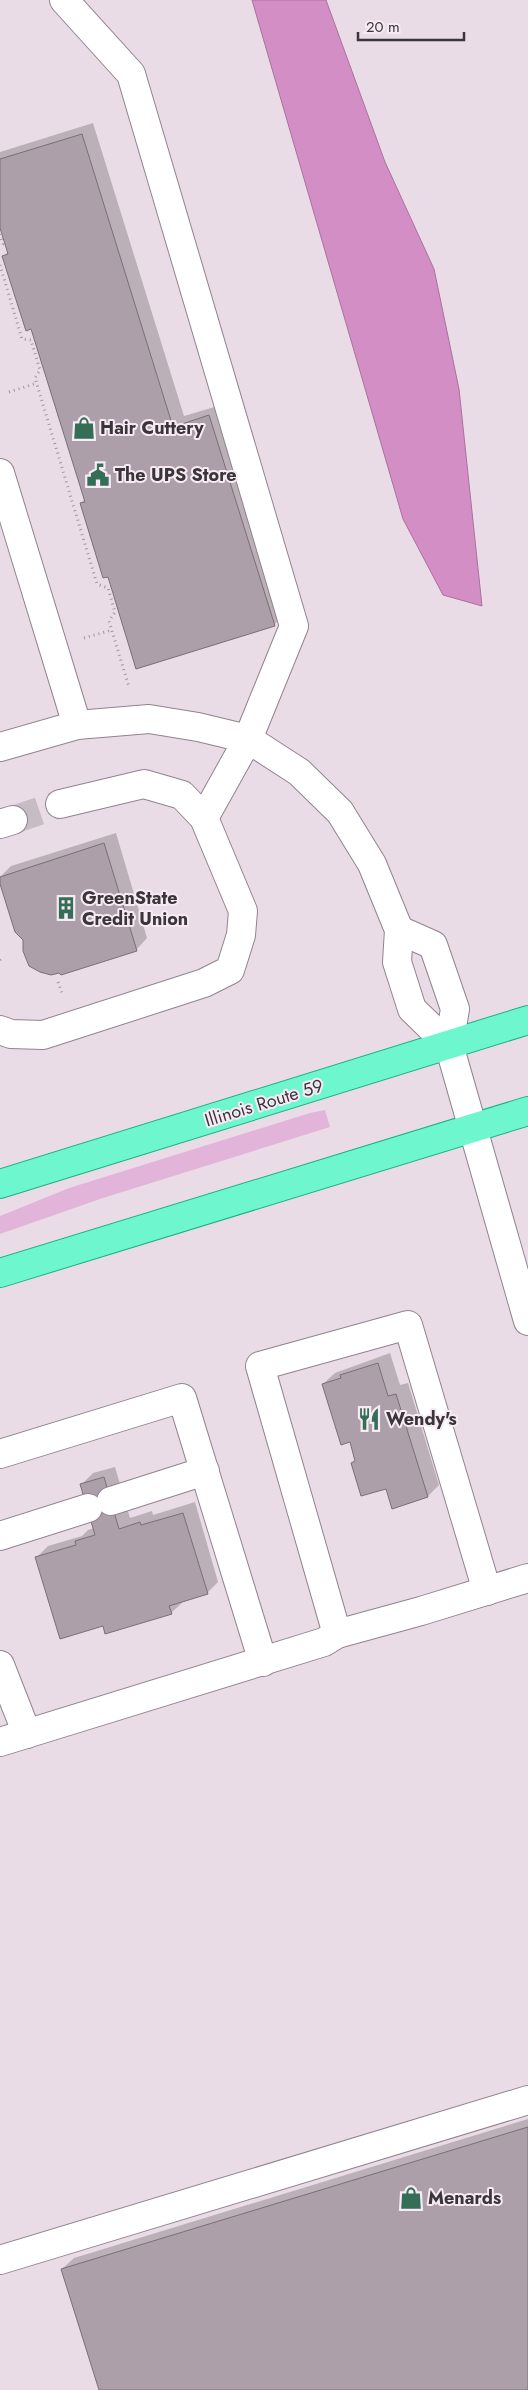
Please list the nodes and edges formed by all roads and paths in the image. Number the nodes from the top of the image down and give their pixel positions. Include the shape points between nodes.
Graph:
1 (64, 0) edge
2 (0, 234) edge
3 (0, 246) edge
4 (0, 265) edge
5 (37, 383) junction
6 (9, 392) dead end
7 (0, 473) edge
8 (112, 630) junction
9 (82, 638) dead end
10 (129, 687) dead end
11 (77, 725) junction
12 (248, 740) junction
13 (0, 747) edge
14 (60, 804) tunnel mouth
15 (204, 818) junction
16 (399, 930) junction
17 (528, 1020) edge
18 (0, 1030) edge
19 (449, 1044) junction
20 (528, 1111) edge
21 (472, 1128) junction
22 (0, 1184) edge
23 (0, 1273) edge
24 (528, 1321) edge
25 (0, 1454) edge
26 (205, 1471) junction
27 (0, 1536) edge
28 (528, 1578) edge
29 (486, 1591) junction
30 (337, 1634) junction
31 (263, 1662) junction
32 (0, 1665) edge
33 (27, 1734) junction
34 (0, 1742) edge
35 (528, 2100) edge
36 (0, 2260) edge

1 - 12 lane via 131,74 294,626
2 - 3 path via 3,244
4 - 5 path via 22,339 31,340 34,348 40,370 35,378
5 - 6 path
5 - 8 path via 97,584 108,588 115,612 109,621
7 - 11 lane
8 - 9 path
8 - 10 path
11 - 12 lane via 149,719
11 - 13 lane
12 - 15 lane
12 - 16 lane via 299,772 340,812 372,864
14 - 15 lane via 144,784 182,795
15 - 18 lane via 243,911 241,935 230,970 204,984 42,1035 11,1034
16 - 19 lane via 397,962 412,1009
16 - 19 lane via 434,945 455,1009
17 - 19 main road, Illinois Route 59
19 - 21 lane
19 - 22 main road, Illinois Route 59
20 - 21 main road
21 - 23 main road
21 - 24 lane
25 - 26 lane via 182,1398
26 - 27 lane
26 - 31 lane
28 - 29 lane
29 - 30 lane
29 - 30 lane via 408,1326 260,1366
30 - 31 lane via 324,1642
31 - 33 lane
32 - 33 lane
33 - 34 lane
35 - 36 lane

